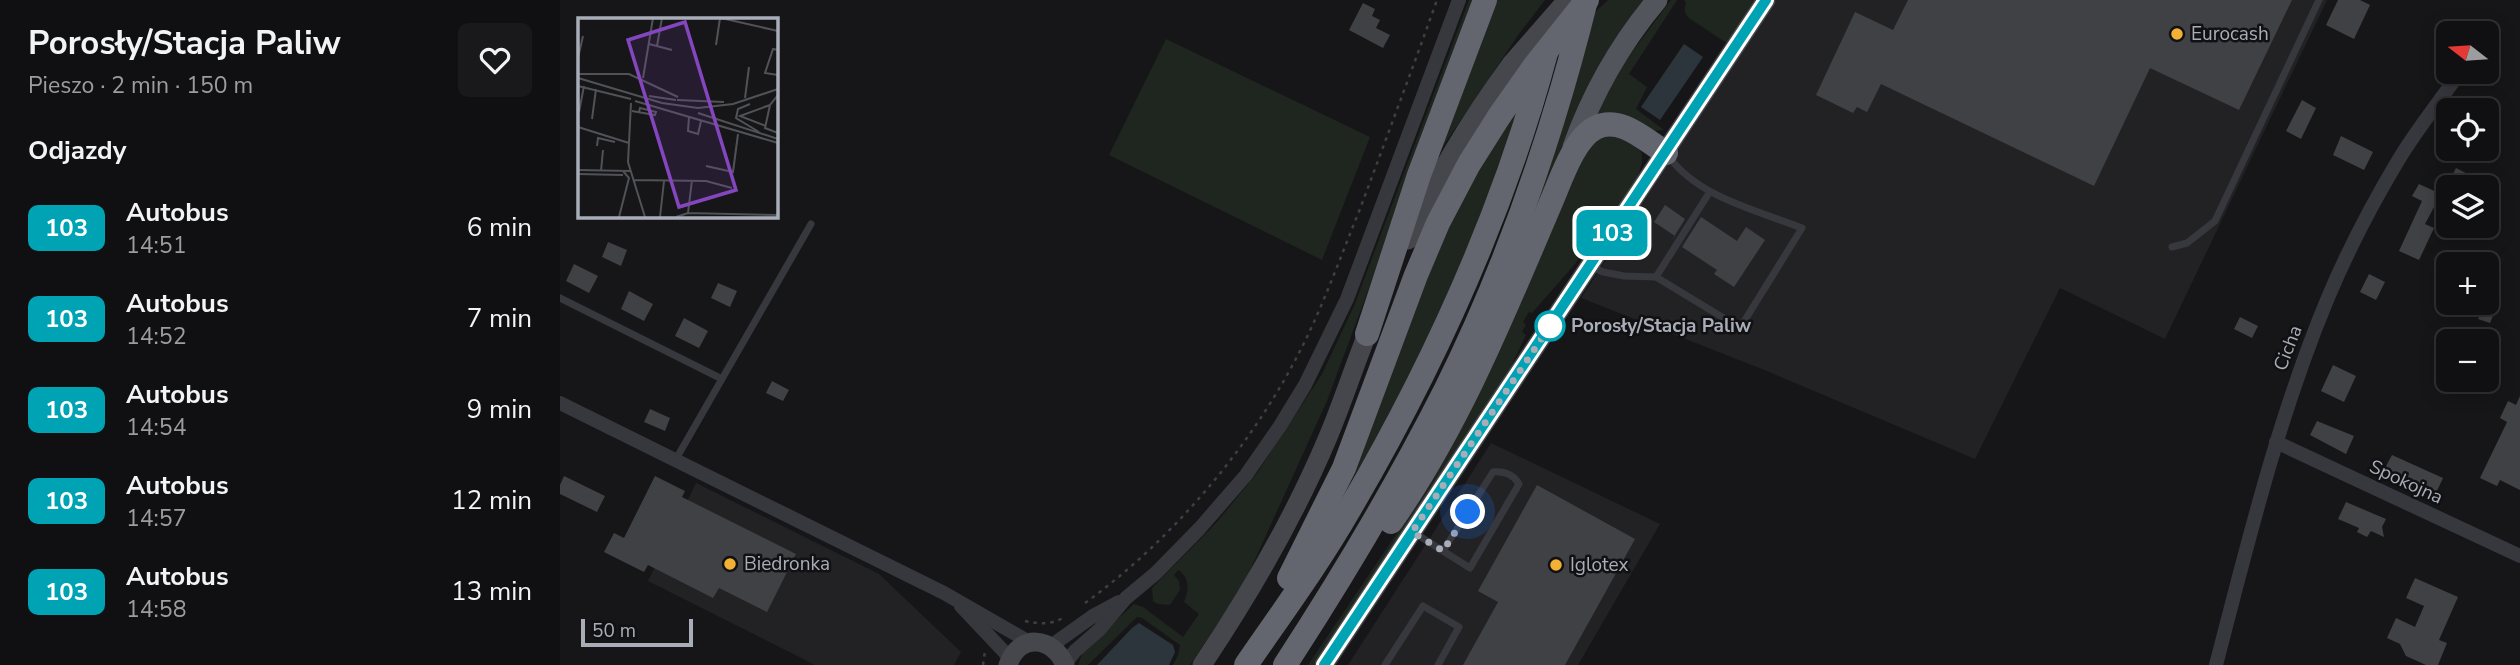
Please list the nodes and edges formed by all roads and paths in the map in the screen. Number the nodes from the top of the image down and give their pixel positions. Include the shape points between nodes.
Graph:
1 (1437, 0) edge
2 (1459, 0) edge
3 (1485, 0) edge
4 (1559, 0) edge
5 (1567, 0) edge
6 (1586, 0) edge
7 (1657, 0) edge
8 (1766, 0) edge
9 (2319, 0) edge
10 (2452, 84) edge
11 (1666, 153) junction
12 (1567, 166) junction
13 (1709, 192) junction
14 (811, 224) dead end
15 (2172, 247) dead end
16 (1590, 265) junction
17 (1656, 277) junction
18 (560, 298) edge
19 (1367, 334) junction
20 (722, 379) junction
21 (560, 403) edge
22 (2276, 442) junction
23 (676, 459) junction
24 (1412, 532) junction
25 (1443, 551) junction
26 (2520, 556) edge
27 (952, 598) junction
28 (1126, 598) junction
29 (1084, 604) dead end
30 (1066, 617) dead end
31 (1018, 620) dead end
32 (1311, 625) junction
33 (1031, 643) junction
34 (1051, 646) junction
35 (1009, 662) edge
36 (1065, 665) edge
37 (1202, 665) edge
38 (1245, 665) edge
39 (1286, 665) edge
40 (1324, 665) edge
41 (1385, 665) edge
42 (1438, 665) edge
43 (2216, 665) edge

1 - 29 path via 1326,295 1262,416 1183,515 1141,558
2 - 28 street via 1346,299 1305,385 1246,475 1200,528
3 - 19 highway via 1419,175
4 - 38 highway via 1521,136 1450,316 1348,513
5 - 19 street, bridge via 1511,64 1465,127 1414,225
6 - 32 highway via 1545,143 1483,306 1446,389
6 - 38 highway, bridge via 1500,115 1438,223 1344,468
7 - 12 main road via 1600,86
8 - 11 street
9 - 15 lane via 2214,221 2187,243
10 - 22 street, Cicha via 2400,158 2362,226 2327,299
11 - 12 highway via 1631,130 1603,124 1583,137
11 - 13 lane
11 - 16 street
12 - 32 highway via 1490,342 1426,467 1368,555
13 - 17 lane
13 - 17 lane via 1802,228 1740,327
14 - 20 lane
16 - 17 lane via 1624,276
16 - 24 street
18 - 20 lane
19 - 37 street via 1328,437 1277,546
20 - 23 lane
21 - 23 street
22 - 26 street, Spokojna
22 - 43 street, Cicha
23 - 27 street
24 - 25 lane
24 - 40 street
25 - 25 lane via 1493,472 1515,477 1519,484 1470,568
27 - 33 street
27 - 35 street
28 - 34 street
28 - 36 street
30 - 31 path via 1041,624
32 - 39 highway
33 - 34 street
33 - 35 street via 1021,647
34 - 36 street
41 - 42 lane via 1423,606 1459,626

